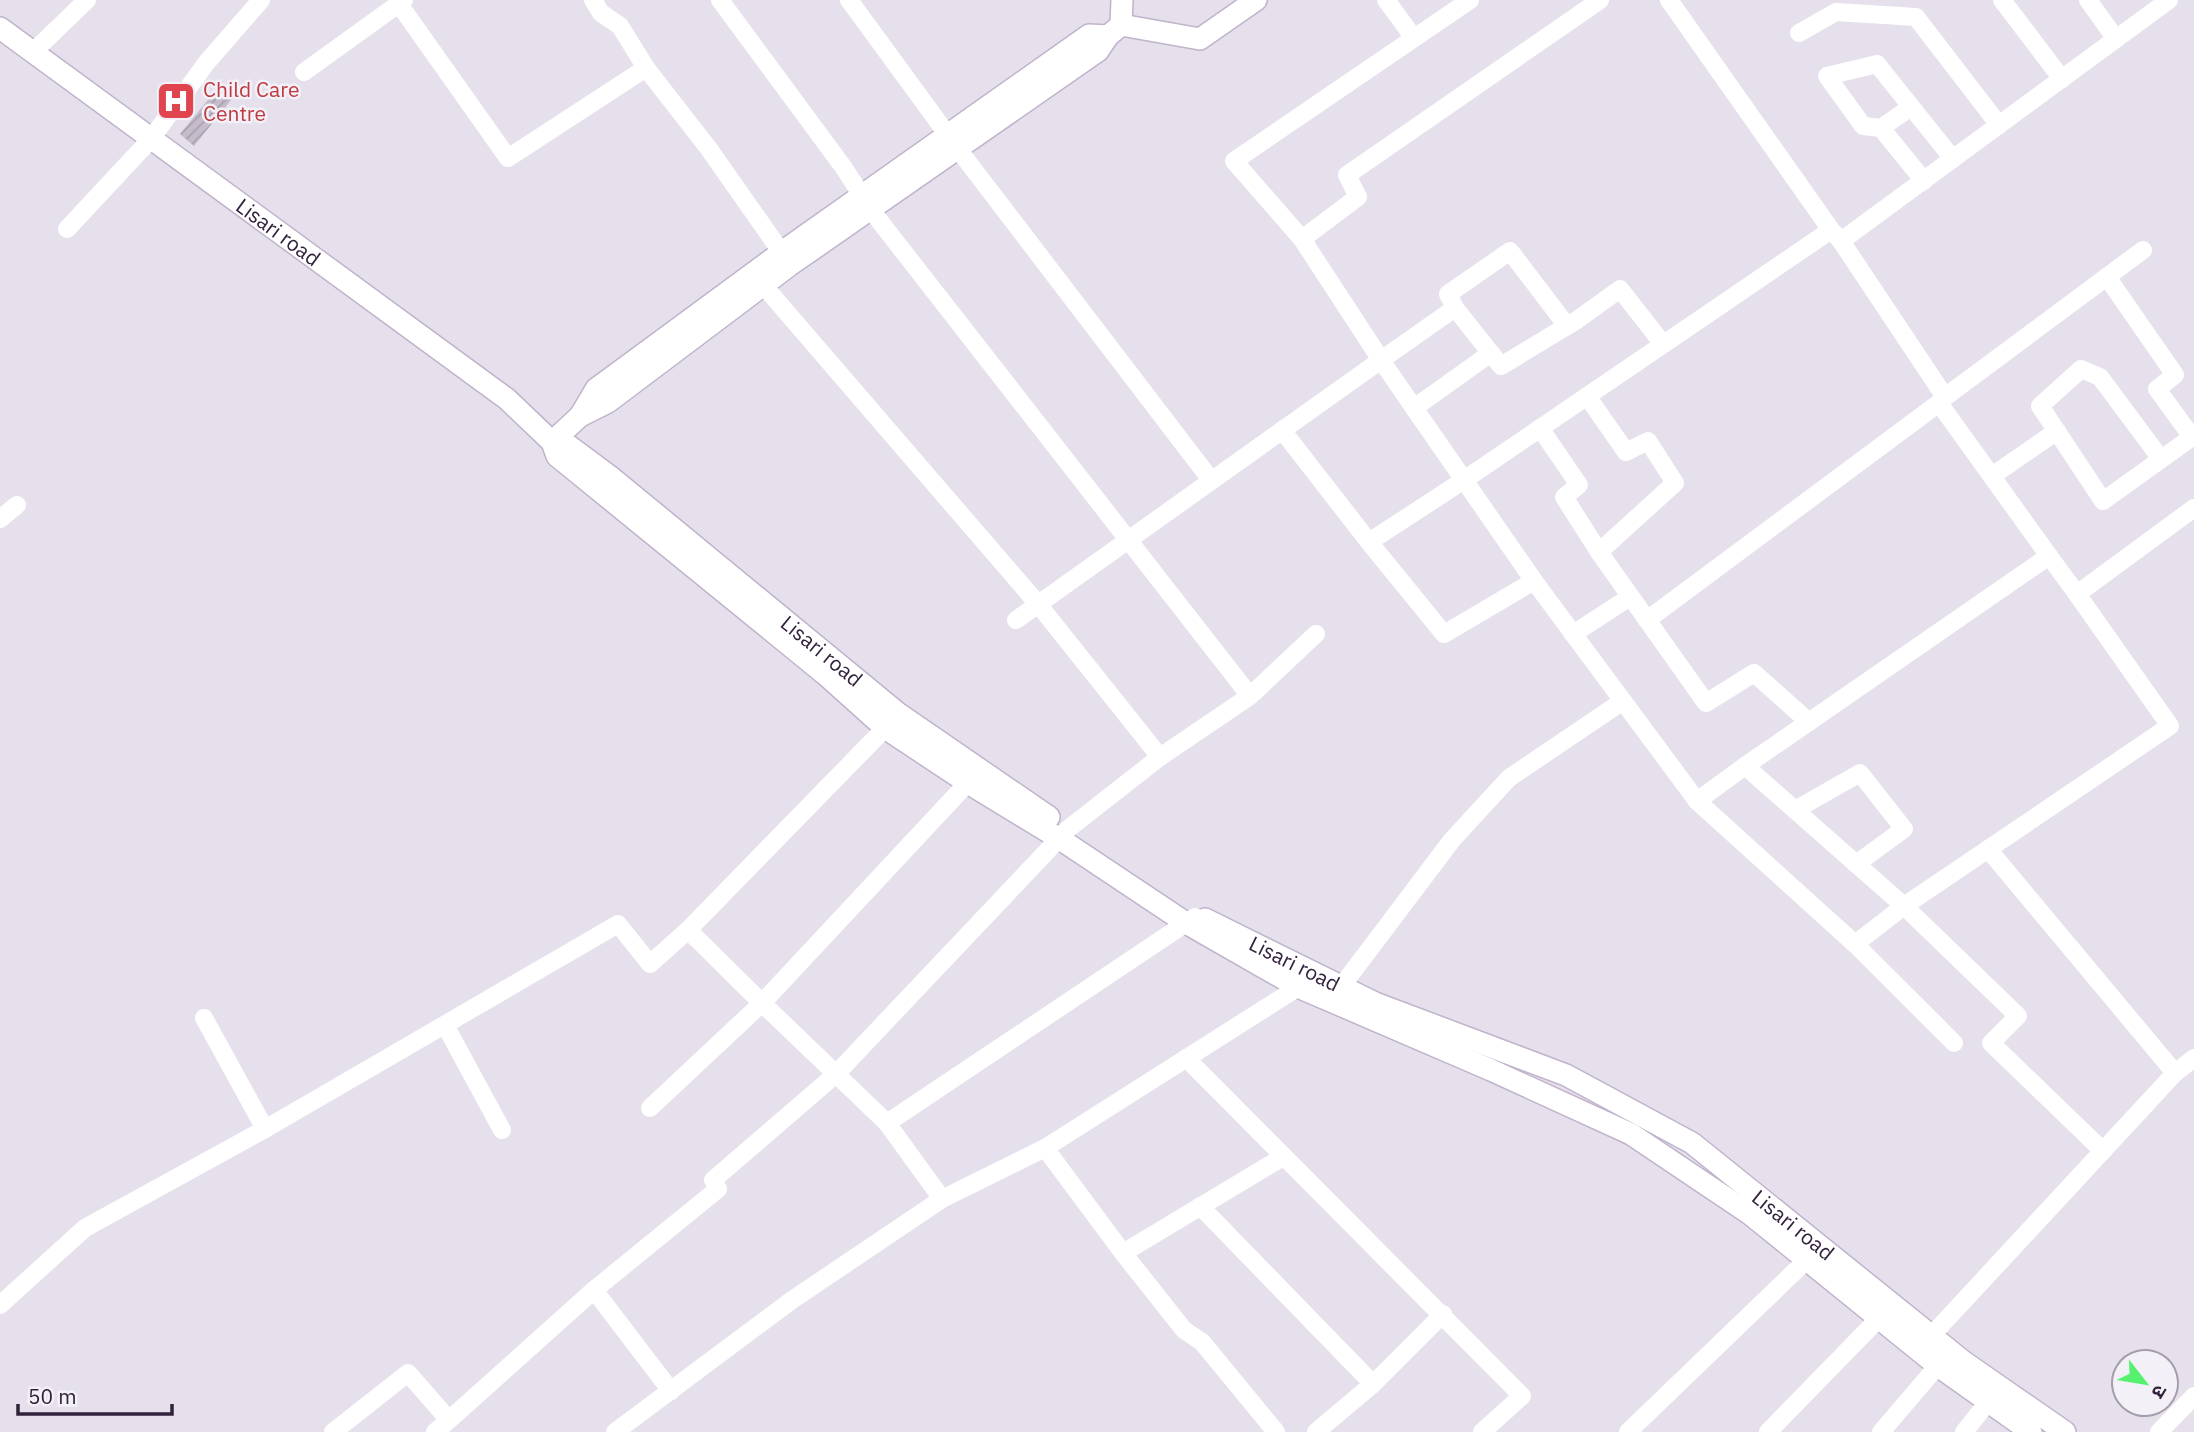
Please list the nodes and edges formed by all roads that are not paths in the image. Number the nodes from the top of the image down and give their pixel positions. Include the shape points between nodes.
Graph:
1 (87, 0) edge
2 (261, 0) edge
3 (593, 0) edge
4 (720, 0) edge
5 (849, 0) edge
6 (1122, 0) edge
7 (1256, 0) edge
8 (1386, 0) edge
9 (1470, 0) edge
10 (1600, 0) edge
11 (1669, 0) edge
12 (2002, 0) edge
13 (2088, 0) edge
14 (2169, 0) edge
15 (401, 2) edge
16 (0, 28) edge
17 (1114, 30) junction
18 (1799, 33) dead end
19 (1414, 38) junction
20 (2116, 39) junction
21 (33, 52) junction
22 (646, 68) junction
23 (304, 72) dead end
24 (2062, 79) junction
25 (1911, 107) junction
26 (2000, 125) junction
27 (1881, 128) junction
28 (151, 139) junction
29 (953, 142) junction
30 (1953, 159) junction
31 (1924, 181) junction
32 (866, 203) junction
33 (67, 229) dead end
34 (1836, 236) junction
35 (1302, 239) junction
36 (2143, 250) dead end
37 (786, 258) junction
38 (2107, 276) junction
39 (763, 285) junction
40 (1455, 308) junction
41 (1567, 326) junction
42 (1663, 344) junction
43 (662, 351) junction
44 (1491, 353) junction
45 (1381, 360) junction
46 (1587, 396) junction
47 (1942, 400) junction
48 (1414, 408) junction
49 (1540, 428) junction
50 (1282, 430) junction
51 (2057, 431) junction
52 (2193, 436) edge
53 (552, 442) junction
54 (2161, 460) junction
55 (1992, 476) junction
56 (1211, 480) junction
57 (1464, 480) junction
58 (18, 505) dead end
59 (2194, 508) edge
60 (0, 519) edge
61 (1127, 540) junction
62 (1369, 542) junction
63 (1598, 552) junction
64 (2049, 555) junction
65 (1534, 581) junction
66 (2077, 594) junction
67 (1630, 597) junction
68 (1038, 604) junction
69 (1016, 620) dead end
70 (1647, 620) junction
71 (1573, 634) junction
72 (1317, 635) dead end
73 (1250, 696) junction
74 (1623, 701) junction
75 (892, 721) junction
76 (1809, 722) junction
77 (1160, 757) junction
78 (1745, 766) junction
79 (974, 777) junction
80 (1698, 801) junction
81 (1794, 810) junction
82 (1064, 834) junction
83 (1988, 849) junction
84 (1856, 864) junction
85 (1904, 906) junction
86 (1192, 919) junction
87 (688, 930) junction
88 (1855, 944) junction
89 (1317, 975) junction
90 (1298, 987) junction
91 (1341, 987) junction
92 (762, 1003) junction
93 (204, 1018) dead end
94 (445, 1025) junction
95 (1954, 1043) dead end
96 (1186, 1058) junction
97 (2194, 1058) edge
98 (2175, 1073) junction
99 (836, 1074) junction
100 (650, 1108) dead end
101 (887, 1123) junction
102 (265, 1129) junction
103 (502, 1130) dead end
104 (1045, 1148) junction
105 (2103, 1151) junction
106 (1283, 1157) junction
107 (942, 1199) junction
108 (1200, 1206) junction
109 (1122, 1253) junction
110 (1814, 1253) junction
111 (594, 1290) junction
112 (0, 1305) edge
113 (1885, 1312) junction
114 (1443, 1314) junction
115 (1932, 1335) junction
116 (1944, 1358) junction
117 (1373, 1384) junction
118 (671, 1391) junction
119 (1994, 1394) junction
120 (2194, 1396) edge
121 (449, 1420) junction
122 (333, 1432) edge
123 (435, 1432) edge
124 (615, 1432) edge
125 (1276, 1432) edge
126 (1316, 1432) edge
127 (1482, 1432) edge
128 (1628, 1432) edge
129 (1768, 1432) edge
130 (1881, 1432) edge
131 (1964, 1432) edge
132 (2031, 1432) edge
133 (2065, 1432) edge
134 (2159, 1432) edge

1 - 21 street
2 - 28 street via 207,62
3 - 22 street via 601,13 620,26
4 - 32 street
5 - 29 street
6 - 17 street
7 - 17 street via 1200,38
8 - 19 street
9 - 19 street
10 - 35 street via 1347,175 1357,197
11 - 34 street
12 - 24 street
13 - 20 street
14 - 20 street
15 - 22 street via 508,158
15 - 23 street
16 - 21 street, Lisari road
17 - 29 street via 1098,51 1073,58
18 - 26 street via 1836,12 1916,17
19 - 35 street via 1234,161
20 - 24 street
21 - 28 street, Lisari road
22 - 37 street
24 - 26 street
25 - 27 street
25 - 27 street via 1877,64 1826,76 1863,126
25 - 30 street
26 - 30 street
27 - 31 street
28 - 33 street
28 - 53 street, Lisari road via 507,400
29 - 32 street
29 - 56 street
30 - 31 street
31 - 34 street
32 - 37 street
32 - 61 street
34 - 42 street
34 - 47 street
35 - 45 street
36 - 38 street
37 - 39 street
37 - 43 street
38 - 47 street
38 - 52 street via 2175,375 2157,389
39 - 43 street
39 - 68 street
40 - 41 street via 1448,294 1510,251
40 - 44 street
40 - 45 street
41 - 42 street via 1620,289
41 - 44 street via 1501,366
42 - 46 street
43 - 53 street via 608,402 580,416
44 - 48 street
45 - 48 street
45 - 50 street
46 - 49 street
46 - 63 street via 1626,452 1648,441 1675,483
47 - 55 street
47 - 70 street
48 - 57 street
49 - 57 street
49 - 63 street via 1578,485 1564,497
50 - 56 street
50 - 62 street
51 - 54 street via 2103,501
51 - 54 street via 2040,407 2081,369 2101,377
51 - 55 street
52 - 54 street
53 - 75 street, Lisari road via 557,456 826,675
55 - 64 street
56 - 61 street
57 - 62 street
57 - 65 street
58 - 60 street
59 - 66 street
61 - 68 street
61 - 73 street
62 - 65 street via 1444,634
63 - 67 street
64 - 66 street
64 - 76 street
65 - 71 street
66 - 83 street via 2170,726
67 - 70 street
67 - 71 street
68 - 69 street
68 - 77 street
70 - 76 street via 1706,703 1754,673
71 - 74 street
72 - 73 street
73 - 77 street
74 - 80 street
74 - 91 street via 1509,778 1452,840
75 - 79 street, Lisari road
75 - 87 street
76 - 78 street
77 - 82 street
78 - 80 street
78 - 81 street
79 - 82 street, Lisari road
79 - 92 street
80 - 88 street
81 - 84 street
81 - 84 street via 1860,773 1904,829
82 - 86 street, Lisari road
82 - 99 street
83 - 85 street
83 - 98 street
84 - 85 street
85 - 88 street
85 - 105 street via 2018,1016 1991,1043
86 - 89 street, Lisari road
86 - 90 street, Lisari road
86 - 101 street
87 - 92 street
87 - 94 street via 650,964 618,924
88 - 95 street
89 - 90 street
89 - 91 street, Lisari road
90 - 96 street
90 - 110 street, Lisari road via 1631,1134
91 - 110 street, Lisari road via 1566,1075 1692,1143
92 - 99 street
92 - 100 street
93 - 102 street
94 - 102 street
94 - 103 street
96 - 104 street
96 - 106 street
97 - 98 street
98 - 105 street
99 - 101 street
99 - 111 street via 713,1180 718,1189
101 - 107 street
102 - 112 street via 85,1228
104 - 107 street
104 - 109 street
105 - 115 street
106 - 108 street
106 - 114 street
107 - 118 street via 792,1300
108 - 109 street
108 - 117 street
109 - 125 street
110 - 113 street, Lisari road
110 - 128 street
111 - 118 street
111 - 121 street
113 - 115 street, Lisari road
113 - 116 street, Lisari road
113 - 129 street
114 - 117 street
114 - 127 street via 1522,1395
115 - 116 street, Lisari road
116 - 119 street, Lisari road
116 - 130 street
117 - 126 street
118 - 124 street
119 - 131 street
119 - 132 street, Lisari road
119 - 133 street, Lisari road
120 - 134 street
121 - 122 street via 408,1373
121 - 123 street

